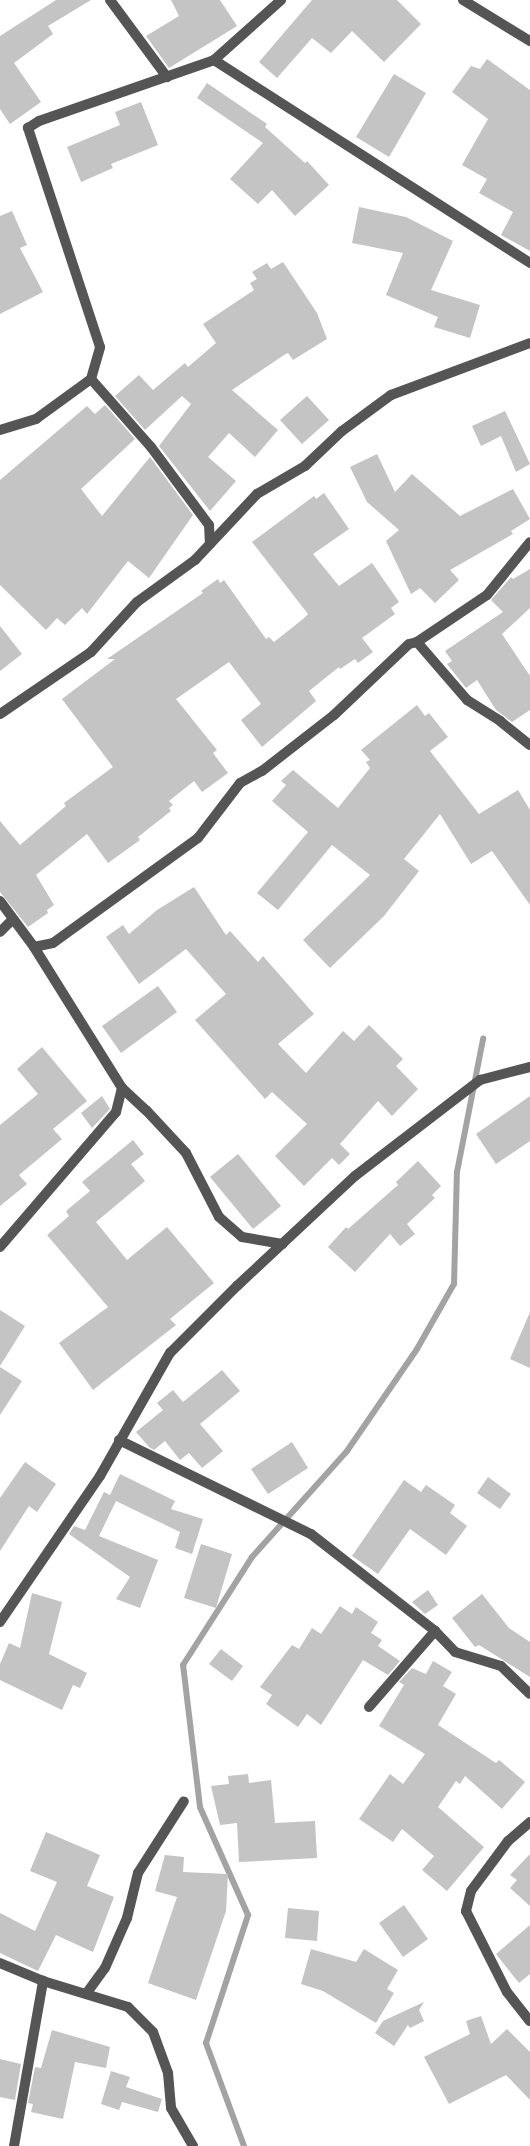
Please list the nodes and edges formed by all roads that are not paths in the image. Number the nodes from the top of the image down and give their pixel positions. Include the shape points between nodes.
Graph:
1 (110, 0) edge
2 (281, 0) edge
3 (463, 0) edge
4 (530, 41) edge
5 (214, 60) junction
6 (167, 76) junction
7 (530, 263) edge
8 (530, 343) edge
9 (90, 378) junction
10 (0, 430) edge
11 (530, 542) edge
12 (210, 544) junction
13 (417, 642) junction
14 (0, 714) edge
15 (530, 745) edge
16 (0, 901) edge
17 (13, 919) junction
18 (0, 932) edge
19 (34, 947) junction
20 (530, 1068) edge
21 (122, 1088) junction
22 (282, 1244) junction
23 (0, 1246) edge
24 (120, 1440) junction
25 (0, 1622) edge
26 (435, 1631) junction
27 (530, 1694) edge
28 (369, 1707) dead end
29 (184, 1801) dead end
30 (530, 1822) edge
31 (0, 1963) edge
32 (43, 1981) junction
33 (86, 1994) junction
34 (530, 2021) edge
35 (14, 2146) edge
36 (193, 2146) edge

1 - 6 street
2 - 5 street
3 - 4 street
5 - 6 street
5 - 7 street
6 - 9 street via 39,121 28,128 100,347
8 - 12 street via 391,396 342,431 305,466 257,494
9 - 10 street via 36,419
9 - 12 street via 151,447 209,525
11 - 13 street via 487,595
12 - 14 street via 194,560 137,602 91,652
13 - 15 street via 467,700
13 - 19 street via 409,644 334,715 262,771 240,783 198,838 52,943
16 - 17 street
17 - 18 street
17 - 19 street
19 - 21 street
20 - 22 street via 480,1080 355,1176
21 - 22 street via 186,1153 219,1217 242,1237
21 - 23 street via 116,1112
22 - 24 street via 170,1354
24 - 25 street via 100,1476
24 - 26 street via 311,1534
26 - 27 street via 455,1652 501,1666
26 - 28 street
29 - 33 street via 138,1873 127,1918 105,1968
30 - 34 street via 508,1840 476,1884 466,1911 506,1992
31 - 32 street
32 - 33 street
32 - 35 street
33 - 36 street via 128,2007 154,2032 168,2073 171,2108

